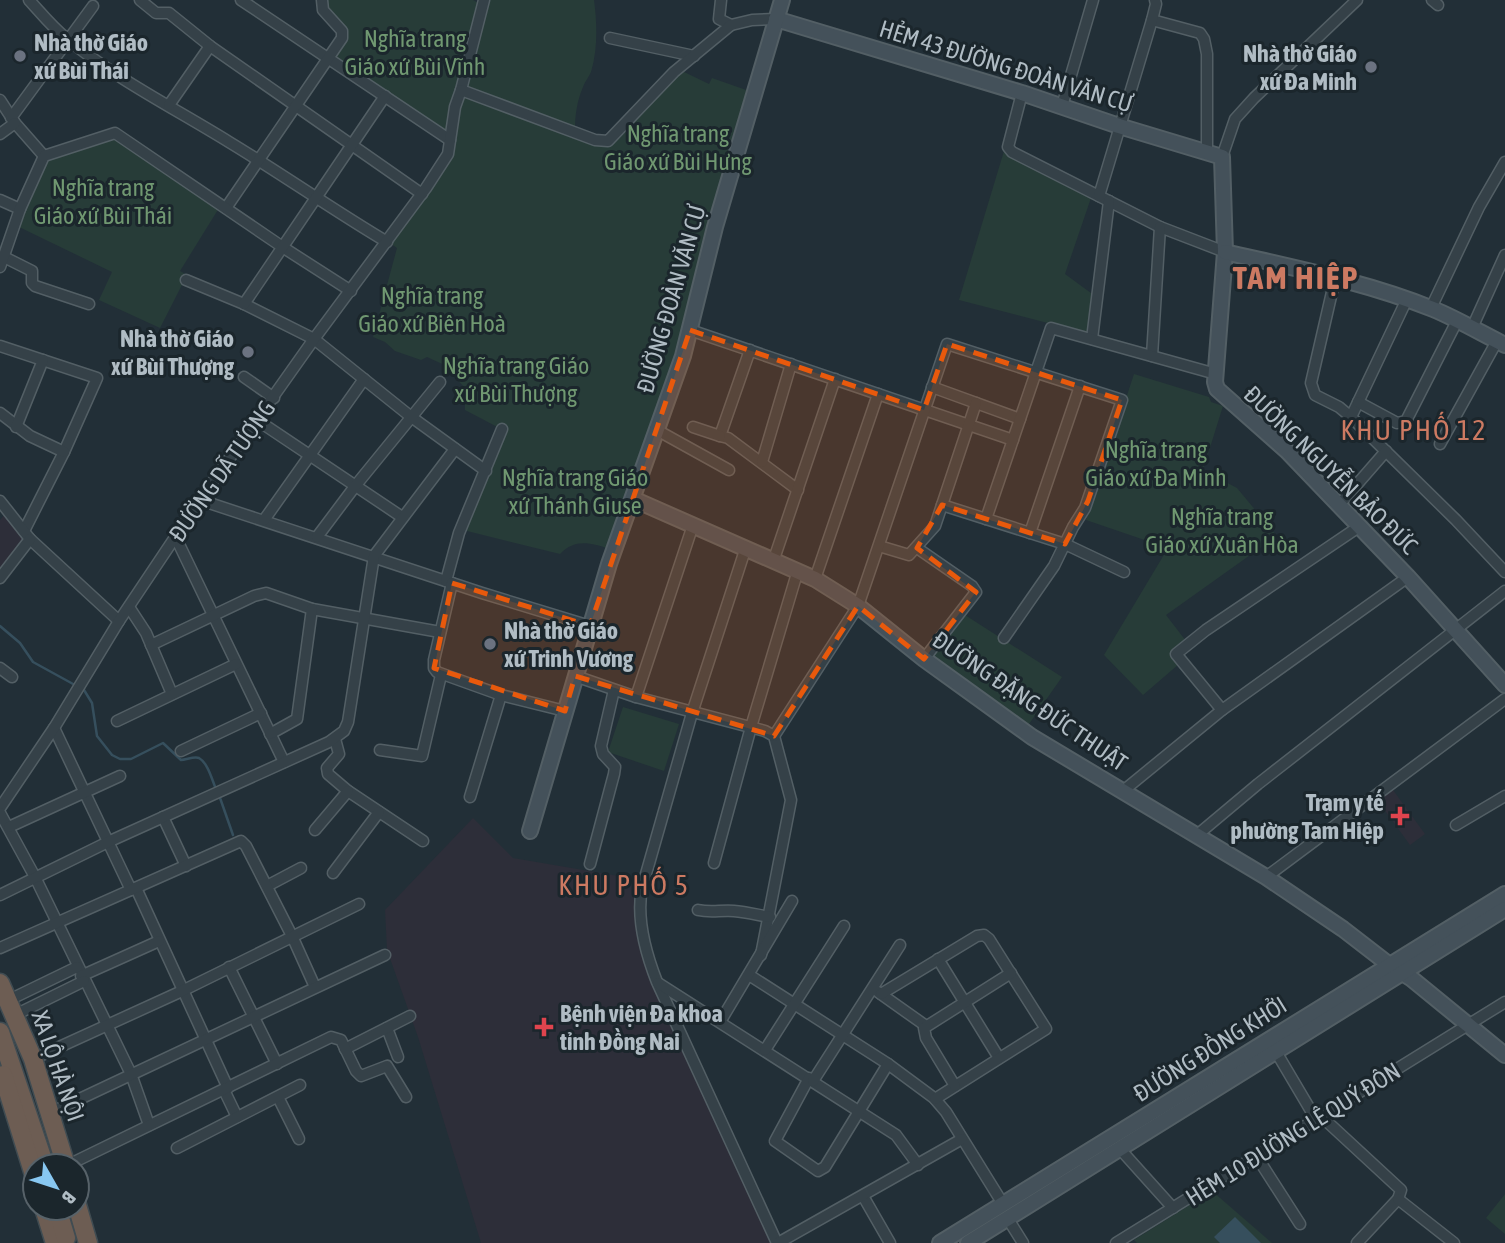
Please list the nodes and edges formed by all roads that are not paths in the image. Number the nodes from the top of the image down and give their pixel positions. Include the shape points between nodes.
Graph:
1 (29, 0) edge
2 (139, 0) edge
3 (241, 0) edge
4 (322, 0) edge
5 (484, 0) edge
6 (721, 0) edge
7 (782, 0) edge
8 (1093, 0) edge
9 (1357, 0) edge
10 (1155, 1) edge
11 (93, 6) dead end
12 (776, 19) junction
13 (1152, 20) junction
14 (731, 25) junction
15 (610, 38) dead end
16 (68, 40) junction
17 (210, 46) junction
18 (694, 56) junction
19 (328, 57) junction
20 (461, 90) junction
21 (1022, 93) junction
22 (385, 96) junction
23 (0, 100) edge
24 (169, 105) junction
25 (295, 106) junction
26 (1062, 106) junction
27 (13, 120) junction
28 (1119, 126) junction
29 (0, 134) edge
30 (450, 140) junction
31 (351, 146) junction
32 (1207, 152) junction
33 (44, 156) junction
34 (1222, 157) junction
35 (258, 160) junction
36 (1505, 162) edge
37 (1501, 179) edge
38 (422, 194) junction
39 (1105, 198) junction
40 (0, 200) edge
41 (316, 200) junction
42 (226, 208) junction
43 (20, 209) junction
44 (1160, 227) junction
45 (387, 242) junction
46 (284, 248) junction
47 (1225, 252) junction
48 (1505, 255) edge
49 (1, 262) edge
50 (1335, 279) junction
51 (186, 280) dead end
52 (351, 291) junction
53 (1407, 299) junction
54 (89, 304) dead end
55 (244, 304) junction
56 (1431, 308) junction
57 (1458, 321) junction
58 (1472, 328) junction
59 (690, 330) junction
60 (314, 339) junction
61 (1093, 339) junction
62 (1501, 343) edge
63 (0, 346) edge
64 (750, 350) junction
65 (1152, 356) junction
66 (43, 360) junction
67 (791, 364) junction
68 (1036, 372) junction
69 (1216, 374) junction
70 (244, 377) dead end
71 (364, 379) junction
72 (835, 379) junction
73 (440, 382) dead end
74 (1080, 386) junction
75 (932, 387) junction
76 (878, 394) junction
77 (274, 398) junction
78 (1358, 402) junction
79 (976, 403) junction
80 (924, 410) junction
81 (0, 413) edge
82 (411, 415) junction
83 (1350, 417) junction
84 (1020, 419) junction
85 (257, 420) junction
86 (968, 425) junction
87 (16, 427) junction
88 (693, 427) dead end
89 (502, 429) dead end
90 (655, 429) junction
91 (720, 436) junction
92 (1013, 440) junction
93 (1440, 443) dead end
94 (455, 449) junction
95 (1386, 451) junction
96 (64, 453) junction
97 (310, 455) junction
98 (762, 462) junction
99 (729, 470) dead end
100 (486, 471) junction
101 (356, 485) junction
102 (798, 490) junction
103 (632, 499) junction
104 (0, 500) edge
105 (200, 500) junction
106 (942, 505) junction
107 (1339, 505) junction
108 (402, 517) junction
109 (986, 519) junction
110 (264, 520) junction
111 (693, 525) junction
112 (1360, 526) junction
113 (1030, 533) junction
114 (27, 535) junction
115 (317, 537) junction
116 (176, 538) junction
117 (1065, 544) junction
118 (878, 546) junction
119 (746, 547) junction
120 (917, 548) junction
121 (374, 556) junction
122 (774, 559) junction
123 (798, 570) junction
124 (1124, 572) dead end
125 (1505, 572) edge
126 (1408, 577) junction
127 (0, 578) edge
128 (815, 579) junction
129 (449, 582) junction
130 (1505, 590) edge
131 (858, 606) junction
132 (129, 607) junction
133 (312, 609) junction
134 (213, 616) junction
135 (366, 618) junction
136 (119, 621) junction
137 (590, 626) junction
138 (1455, 629) junction
139 (440, 632) junction
140 (1004, 638) dead end
141 (151, 645) junction
142 (924, 659) junction
143 (236, 664) junction
144 (0, 668) edge
145 (442, 675) junction
146 (575, 676) junction
147 (12, 677) dead end
148 (1505, 685) edge
149 (614, 690) junction
150 (172, 694) junction
151 (501, 695) junction
152 (636, 697) junction
153 (1505, 699) edge
154 (1222, 710) junction
155 (565, 711) junction
156 (261, 713) junction
157 (691, 713) junction
158 (117, 720) dead end
159 (751, 727) junction
160 (54, 728) junction
161 (270, 734) junction
162 (774, 736) junction
163 (335, 739) junction
164 (380, 750) dead end
165 (181, 751) dead end
166 (284, 762) junction
167 (120, 776) dead end
168 (348, 791) junction
169 (84, 792) junction
170 (1123, 792) junction
171 (1505, 796) edge
172 (470, 797) dead end
173 (0, 811) edge
174 (379, 812) junction
175 (163, 817) junction
176 (1456, 825) dead end
177 (9, 827) junction
178 (315, 830) dead end
179 (530, 831) dead end
180 (1196, 836) junction
181 (423, 841) dead end
182 (108, 842) junction
183 (715, 863) dead end
184 (590, 864) dead end
185 (186, 866) junction
186 (302, 868) dead end
187 (333, 873) dead end
188 (35, 877) junction
189 (1266, 877) junction
190 (267, 886) junction
191 (133, 889) junction
192 (1505, 894) edge
193 (0, 895) edge
194 (792, 901) dead end
195 (359, 904) dead end
196 (1505, 909) edge
197 (698, 910) dead end
198 (769, 917) junction
199 (58, 923) junction
200 (845, 926) dead end
201 (292, 936) junction
202 (159, 941) junction
203 (900, 945) dead end
204 (0, 948) edge
205 (385, 954) dead end
206 (761, 955) junction
207 (938, 959) junction
208 (229, 967) junction
209 (1396, 968) junction
210 (1011, 974) junction
211 (81, 975) junction
212 (749, 975) junction
213 (657, 982) junction
214 (0, 983) edge
215 (315, 987) junction
216 (871, 987) junction
217 (183, 991) junction
218 (881, 994) junction
219 (965, 1002) junction
220 (1505, 1002) edge
221 (795, 1004) junction
222 (8, 1005) edge
223 (410, 1016) dead end
224 (253, 1017) junction
225 (720, 1022) junction
226 (1468, 1024) junction
227 (107, 1026) junction
228 (926, 1026) junction
229 (387, 1028) junction
230 (0, 1031) edge
231 (842, 1034) junction
232 (205, 1040) junction
233 (345, 1049) junction
234 (765, 1050) junction
235 (1275, 1050) junction
236 (1505, 1055) edge
237 (398, 1056) dead end
238 (999, 1058) junction
239 (33, 1059) junction
240 (277, 1063) junction
241 (888, 1064) junction
242 (0, 1065) edge
243 (131, 1074) junction
244 (811, 1080) junction
245 (300, 1085) dead end
246 (956, 1086) junction
247 (226, 1089) junction
248 (278, 1097) junction
249 (406, 1097) dead end
250 (935, 1099) junction
251 (860, 1111) junction
252 (50, 1113) junction
253 (237, 1118) junction
254 (1319, 1119) junction
255 (149, 1125) junction
256 (299, 1139) dead end
257 (962, 1139) junction
258 (177, 1148) dead end
259 (1120, 1149) junction
260 (27, 1152) edge
261 (40, 1152) edge
262 (50, 1152) edge
263 (62, 1152) edge
264 (91, 1154) edge
265 (1257, 1157) junction
266 (918, 1165) junction
267 (1053, 1173) junction
268 (1062, 1185) junction
269 (863, 1196) junction
270 (1398, 1199) junction
271 (1003, 1204) junction
272 (1172, 1208) junction
273 (1008, 1219) junction
274 (48, 1222) edge
275 (61, 1222) edge
276 (70, 1222) edge
277 (82, 1222) edge
278 (1300, 1224) dead end
279 (55, 1243) edge
280 (67, 1243) edge
281 (76, 1243) edge
282 (88, 1243) edge
283 (777, 1243) edge
284 (890, 1243) edge
285 (940, 1243) edge
286 (968, 1243) edge
287 (1023, 1243) edge
288 (1116, 1243) edge
289 (1357, 1243) edge
290 (1454, 1243) edge

1 - 16 street
2 - 17 street via 156,13 169,13
3 - 19 street
4 - 19 street via 323,10 342,34
5 - 20 street, ĐƯỜNG DÃ TƯỢNG
6 - 14 street via 719,19
7 - 12 street, ĐƯỜNG ĐOÀN VĂN CỰ
8 - 26 street
9 - 34 street via 1235,119
10 - 13 street
11 - 16 street
12 - 14 street
12 - 21 street, HẺM 43 ĐƯỜNG ĐOÀN VĂN CỰ
12 - 59 street, ĐƯỜNG ĐOÀN VĂN CỰ
13 - 28 street
13 - 32 street via 1200,33 1204,39
14 - 18 street
15 - 18 street
16 - 24 street
16 - 27 street
17 - 24 street
17 - 25 street
18 - 20 street via 604,141
19 - 22 street
19 - 25 street
20 - 30 street, ĐƯỜNG DÃ TƯỢNG
21 - 26 street, HẺM 43 ĐƯỜNG ĐOÀN VĂN CỰ
21 - 39 street via 1010,150
22 - 30 street
22 - 31 street
23 - 27 street
24 - 35 street
25 - 31 street
25 - 35 street
26 - 28 street, HẺM 43 ĐƯỜNG ĐOÀN VĂN CỰ
27 - 29 street
27 - 33 street
28 - 32 street, HẺM 43 ĐƯỜNG ĐOÀN VĂN CỰ
28 - 39 street
30 - 38 street, ĐƯỜNG DÃ TƯỢNG via 448,154
31 - 38 street
31 - 41 street
32 - 34 street, HẺM 43 ĐƯỜNG ĐOÀN VĂN CỰ
33 - 42 street via 115,132
33 - 43 street
34 - 47 street, ĐƯỜNG NGUYỄN BẢO ĐỨC
35 - 41 street
35 - 42 street
36 - 37 street
37 - 56 street via 1463,238
38 - 45 street, ĐƯỜNG DÃ TƯỢNG
39 - 44 street
39 - 61 street
40 - 43 street
41 - 45 street
41 - 46 street
42 - 46 street
43 - 49 street
44 - 47 street
44 - 65 street
45 - 52 street, ĐƯỜNG DÃ TƯỢNG
46 - 52 street
46 - 55 street
47 - 50 street
47 - 69 street, ĐƯỜNG NGUYỄN BẢO ĐỨC
48 - 58 street
49 - 54 street via 32,271 35,286
50 - 53 street
50 - 83 street via 1312,387 1315,395
51 - 55 street
52 - 60 street, ĐƯỜNG DÃ TƯỢNG
53 - 56 street
53 - 78 street
55 - 60 street
56 - 57 street
57 - 58 street
57 - 78 street via 1406,421 1397,423
58 - 62 street
59 - 64 street
59 - 90 street, ĐƯỜNG ĐOÀN VĂN CỰ
60 - 71 street
60 - 77 street, ĐƯỜNG DÃ TƯỢNG
61 - 65 street
61 - 68 street via 1051,328
62 - 93 street
63 - 66 street
64 - 67 street
64 - 91 street
65 - 69 street
66 - 87 street
66 - 96 street via 97,377
67 - 72 street
67 - 98 street
68 - 74 street
68 - 75 street via 947,344
68 - 84 street
69 - 107 street, ĐƯỜNG NGUYỄN BẢO ĐỨC via 1222,395 1276,440
70 - 77 street
71 - 82 street
71 - 97 street
72 - 76 street
72 - 102 street
73 - 82 street
74 - 113 street
74 - 117 street via 1122,400 1088,501
75 - 79 street
75 - 80 street
76 - 80 street
76 - 128 street
77 - 85 street, ĐƯỜNG DÃ TƯỢNG
78 - 83 street
79 - 84 street
79 - 86 street
80 - 86 street
80 - 118 street
81 - 87 street
82 - 94 street
82 - 101 street
83 - 95 street
84 - 92 street
85 - 97 street
85 - 105 street, ĐƯỜNG DÃ TƯỢNG
86 - 92 street
86 - 106 street
87 - 96 street
88 - 91 street
89 - 100 street
90 - 99 street
90 - 103 street, ĐƯỜNG ĐOÀN VĂN CỰ
91 - 98 street
92 - 109 street
94 - 100 street
94 - 108 street
95 - 107 street
95 - 125 street
96 - 114 street
97 - 101 street
97 - 110 street
98 - 102 street
100 - 129 street via 459,533
101 - 108 street
101 - 115 street
102 - 122 street
103 - 111 street, ĐƯỜNG ĐẶNG ĐỨC THUẬT
103 - 137 street, ĐƯỜNG ĐOÀN VĂN CỰ
104 - 114 street
105 - 110 street
105 - 116 street, ĐƯỜNG DÃ TƯỢNG
106 - 109 street
106 - 120 street via 935,526
107 - 112 street, ĐƯỜNG NGUYỄN BẢO ĐỨC
108 - 121 street
109 - 113 street
110 - 115 street
111 - 119 street, ĐƯỜNG ĐẶNG ĐỨC THUẬT
111 - 152 street
112 - 126 street, ĐƯỜNG NGUYỄN BẢO ĐỨC
112 - 154 street via 1176,653
113 - 117 street
114 - 127 street
114 - 136 street
115 - 121 street
116 - 132 street, ĐƯỜNG DÃ TƯỢNG
116 - 134 street
117 - 124 street
117 - 140 street
118 - 120 street via 909,555
118 - 131 street
119 - 122 street, ĐƯỜNG ĐẶNG ĐỨC THUẬT
119 - 157 street
120 - 142 street via 976,592
121 - 129 street
121 - 135 street
122 - 123 street, ĐƯỜNG ĐẶNG ĐỨC THUẬT
123 - 128 street, ĐƯỜNG ĐẶNG ĐỨC THUẬT
123 - 159 street
126 - 138 street, ĐƯỜNG NGUYỄN BẢO ĐỨC
126 - 154 street
128 - 131 street, ĐƯỜNG ĐẶNG ĐỨC THUẬT
129 - 137 street
129 - 139 street
130 - 138 street
131 - 142 street, ĐƯỜNG ĐẶNG ĐỨC THUẬT
131 - 162 street
132 - 136 street, ĐƯỜNG DÃ TƯỢNG
132 - 141 street
133 - 134 street via 260,594
133 - 135 street
133 - 161 street via 297,719
134 - 141 street
134 - 143 street
135 - 139 street
135 - 163 street via 348,722
136 - 160 street, ĐƯỜNG DÃ TƯỢNG
137 - 146 street, ĐƯỜNG ĐOÀN VĂN CỰ
138 - 148 street, ĐƯỜNG NGUYỄN BẢO ĐỨC
138 - 180 street
139 - 145 street via 434,668
141 - 150 street
142 - 170 street, ĐƯỜNG ĐẶNG ĐỨC THUẬT via 1032,737
143 - 150 street
143 - 156 street
144 - 147 street
145 - 151 street
145 - 164 street via 422,757
146 - 149 street
146 - 155 street, ĐƯỜNG ĐOÀN VĂN CỰ
149 - 152 street
149 - 184 street via 601,746 614,774
150 - 158 street
151 - 155 street
151 - 172 street
152 - 157 street
153 - 189 street
154 - 170 street
155 - 179 street, ĐƯỜNG ĐOÀN VĂN CỰ
156 - 161 street
156 - 165 street
157 - 159 street
157 - 213 street via 641,896 648,955
159 - 162 street
159 - 183 street
160 - 169 street
160 - 173 street, ĐƯỜNG DÃ TƯỢNG
161 - 166 street
162 - 198 street via 791,800
163 - 166 street
163 - 168 street via 339,754 326,771
166 - 175 street
167 - 169 street
168 - 174 street
168 - 178 street
169 - 177 street
169 - 182 street
170 - 180 street, ĐƯỜNG ĐẶNG ĐỨC THUẬT
171 - 176 street
173 - 177 street
174 - 181 street
174 - 187 street
175 - 182 street
175 - 185 street
177 - 188 street
180 - 189 street, ĐƯỜNG ĐẶNG ĐỨC THUẬT
182 - 188 street
182 - 191 street
185 - 190 street via 241,841
185 - 191 street
186 - 190 street
188 - 193 street
188 - 199 street
189 - 209 street, ĐƯỜNG ĐẶNG ĐỨC THUẬT
190 - 201 street
191 - 199 street
191 - 202 street
192 - 209 street, ĐƯỜNG ĐỒNG KHỞI
194 - 206 street
195 - 201 street
196 - 209 street, ĐƯỜNG ĐỒNG KHỞI
197 - 198 street
198 - 206 street
199 - 204 street
199 - 211 street
200 - 221 street
201 - 208 street
201 - 215 street
202 - 211 street
202 - 217 street
203 - 216 street
205 - 215 street
206 - 212 street
207 - 210 street via 984,935
207 - 218 street
207 - 219 street
208 - 217 street
208 - 224 street
209 - 226 street, ĐƯỜNG ĐẶNG ĐỨC THUẬT
209 - 235 street, ĐƯỜNG ĐỒNG KHỞI
209 - 267 street, ĐƯỜNG ĐỒNG KHỞI
210 - 219 street
210 - 238 street via 1046,1029
211 - 222 street
211 - 222 street
211 - 227 street
212 - 221 street
212 - 225 street
213 - 225 street
213 - 283 street
214 - 222 highway, XA LỘ HÀ NỘI
215 - 224 street
216 - 218 street
216 - 231 street
217 - 227 street
217 - 232 street
218 - 228 street
219 - 228 street
219 - 238 street
220 - 226 street, HẺM 10 ĐƯỜNG LÊ QUÝ ĐÔN
221 - 231 street
221 - 234 street
222 - 239 highway, XA LỘ HÀ NỘI
222 - 262 highway
223 - 229 street
224 - 232 street
224 - 240 street
225 - 234 street
226 - 236 street, ĐƯỜNG ĐẶNG ĐỨC THUẬT
226 - 254 street, HẺM 10 ĐƯỜNG LÊ QUÝ ĐÔN
227 - 239 street
227 - 243 street
228 - 246 street via 925,1036
229 - 233 street
229 - 237 street
230 - 261 highway
231 - 241 street
231 - 244 street
232 - 243 street
232 - 247 street
233 - 240 street via 339,1038 331,1037
233 - 249 street via 361,1076 387,1066
234 - 244 street
235 - 254 street
235 - 259 street, ĐƯỜNG ĐỒNG KHỞI
238 - 246 street
239 - 252 highway, XA LỘ HÀ NỘI
240 - 247 street
241 - 250 street
241 - 251 street
242 - 260 highway
243 - 252 street
243 - 255 street
244 - 251 street
244 - 251 street via 775,1141 814,1169 825,1167
245 - 248 street
246 - 250 street
247 - 253 street
247 - 255 street
248 - 253 street
248 - 256 street
250 - 257 street
251 - 266 street via 902,1140
252 - 263 highway, XA LỘ HÀ NỘI
253 - 258 street
254 - 265 street, HẺM 10 ĐƯỜNG LÊ QUÝ ĐÔN
254 - 270 street via 1398,1186 1402,1193
255 - 264 street
257 - 266 street
257 - 271 street
259 - 268 street, ĐƯỜNG ĐỒNG KHỞI
259 - 272 street
265 - 272 street, HẺM 10 ĐƯỜNG LÊ QUÝ ĐÔN
265 - 278 street
266 - 269 street
267 - 268 street
267 - 271 street, ĐƯỜNG ĐỒNG KHỞI
268 - 273 street, ĐƯỜNG ĐỒNG KHỞI
269 - 283 street
269 - 284 street
270 - 289 street
270 - 290 street
271 - 285 street, ĐƯỜNG ĐỒNG KHỞI
272 - 288 street, HẺM 10 ĐƯỜNG LÊ QUÝ ĐÔN
273 - 286 street, ĐƯỜNG ĐỒNG KHỞI
273 - 287 street
274 - 279 highway
275 - 280 highway
276 - 281 highway
277 - 282 highway

